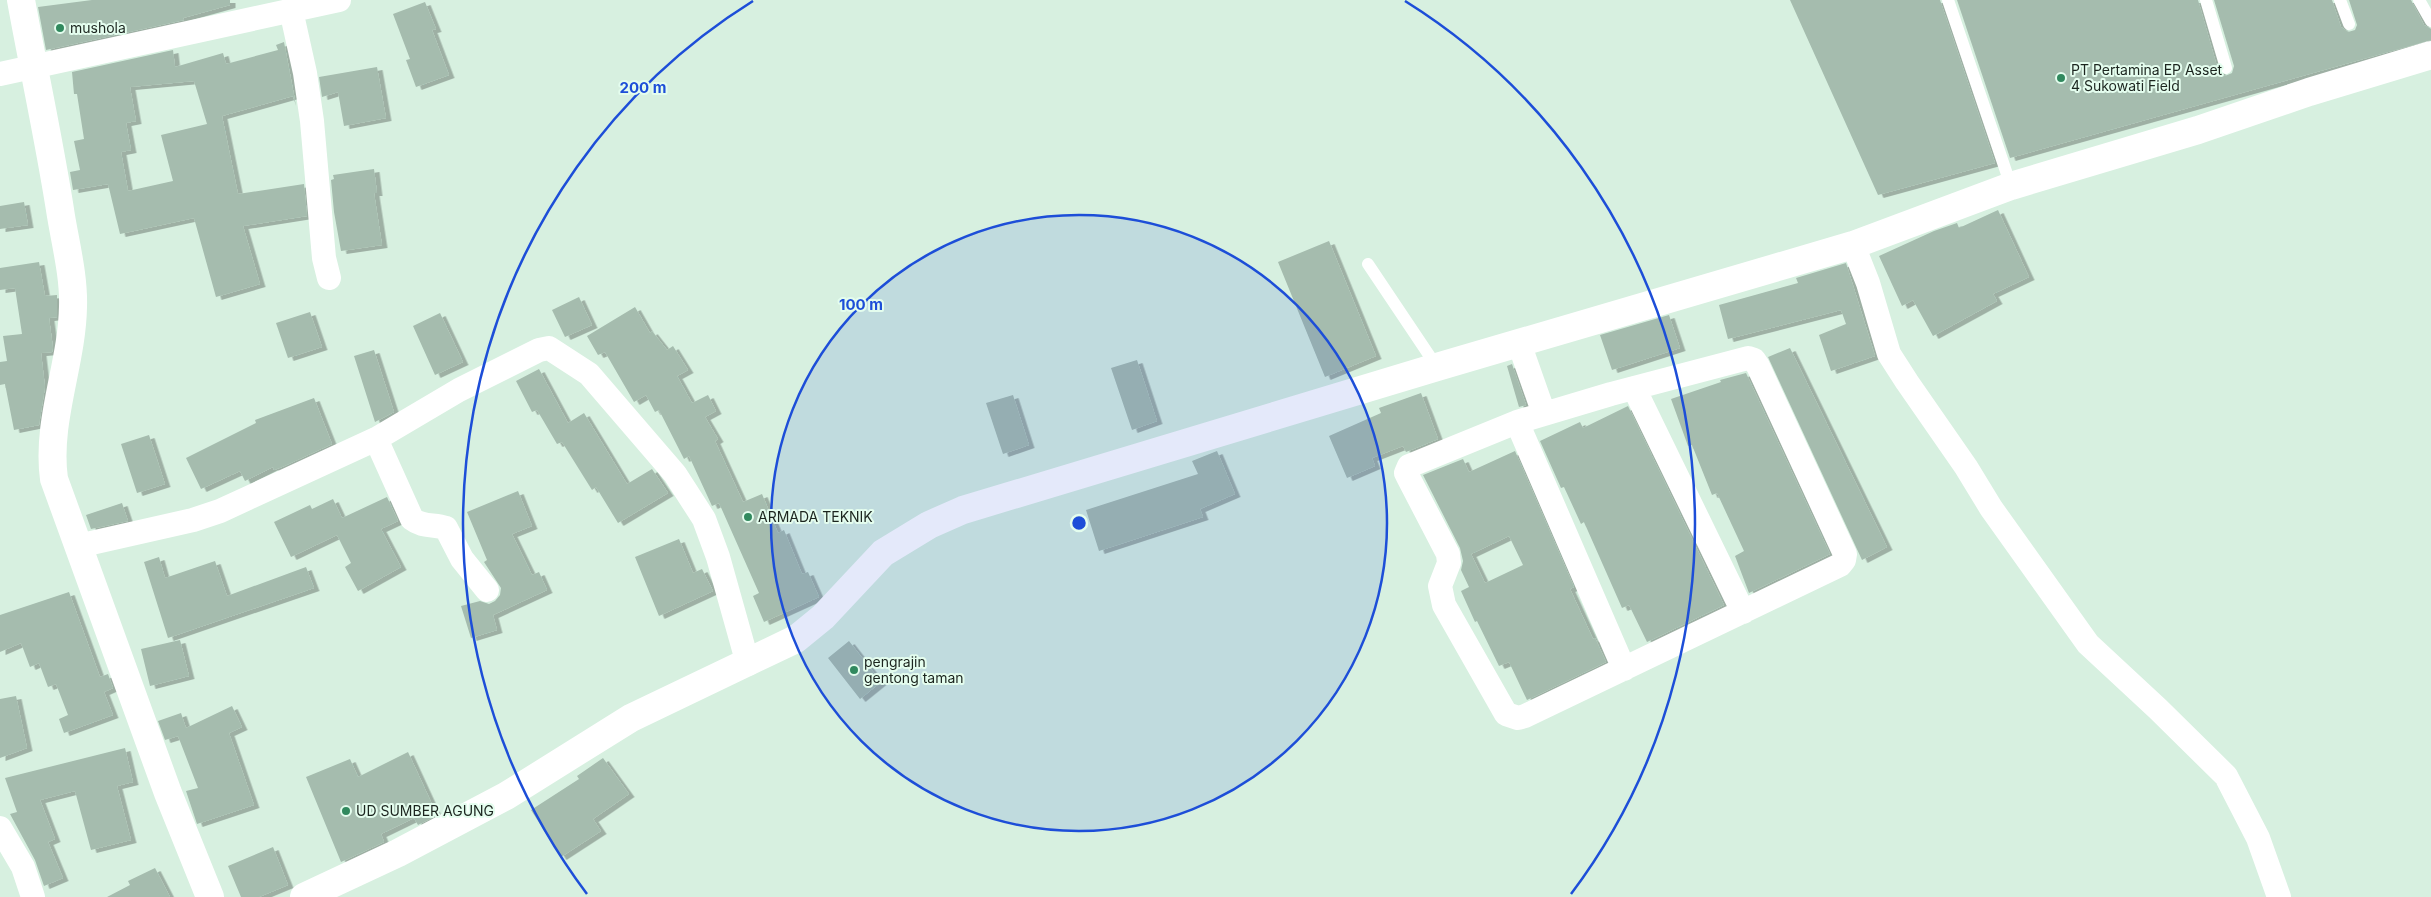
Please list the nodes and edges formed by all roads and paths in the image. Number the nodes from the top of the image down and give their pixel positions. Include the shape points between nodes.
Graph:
1 (20, 0) edge
2 (339, 0) edge
3 (1948, 0) edge
4 (2206, 0) edge
5 (2340, 0) edge
6 (2419, 0) edge
7 (285, 7) edge
8 (2431, 21) edge
9 (2349, 24) dead end
10 (2431, 55) edge
11 (33, 68) junction
12 (2226, 68) dead end
13 (0, 74) edge
14 (2012, 186) junction
15 (1852, 245) junction
16 (1368, 264) dead end
17 (329, 278) dead end
18 (1519, 343) junction
19 (1437, 367) junction
20 (1634, 388) junction
21 (1544, 414) junction
22 (1517, 422) junction
23 (376, 438) junction
24 (78, 546) junction
25 (487, 590) dead end
26 (1742, 612) junction
27 (748, 664) junction
28 (1624, 669) junction
29 (0, 828) edge
30 (33, 897) edge
31 (210, 897) edge
32 (304, 897) edge
33 (2279, 897) edge

1 - 11 street
2 - 7 street
3 - 14 lane
4 - 12 lane
5 - 9 lane
6 - 8 lane
7 - 11 street
7 - 17 street via 305,73 324,258
10 - 14 street
11 - 13 street
11 - 24 street via 53,162 74,306 50,456 54,479
14 - 15 street
15 - 18 street
15 - 33 street via 1868,283 1889,354 1902,375 2088,644 2226,776 2258,838
16 - 19 lane
18 - 19 street
18 - 21 street
19 - 27 street via 999,498 929,525 883,553 823,617 796,639
20 - 21 street
20 - 26 street
20 - 26 street via 1742,359 1754,360 1758,366 1845,554 1840,565
21 - 22 street
22 - 28 street
22 - 28 street via 1409,466 1406,473 1448,554 1449,563 1440,586 1444,605 1506,714 1511,717 1525,716
23 - 24 street via 220,511
23 - 25 street via 412,520 422,525 446,528 462,558
23 - 27 street via 459,390 539,350 549,348 558,352 589,374 675,474 704,519
24 - 31 street
26 - 28 street
27 - 32 street via 631,718 506,796 398,853
29 - 30 street via 24,867

